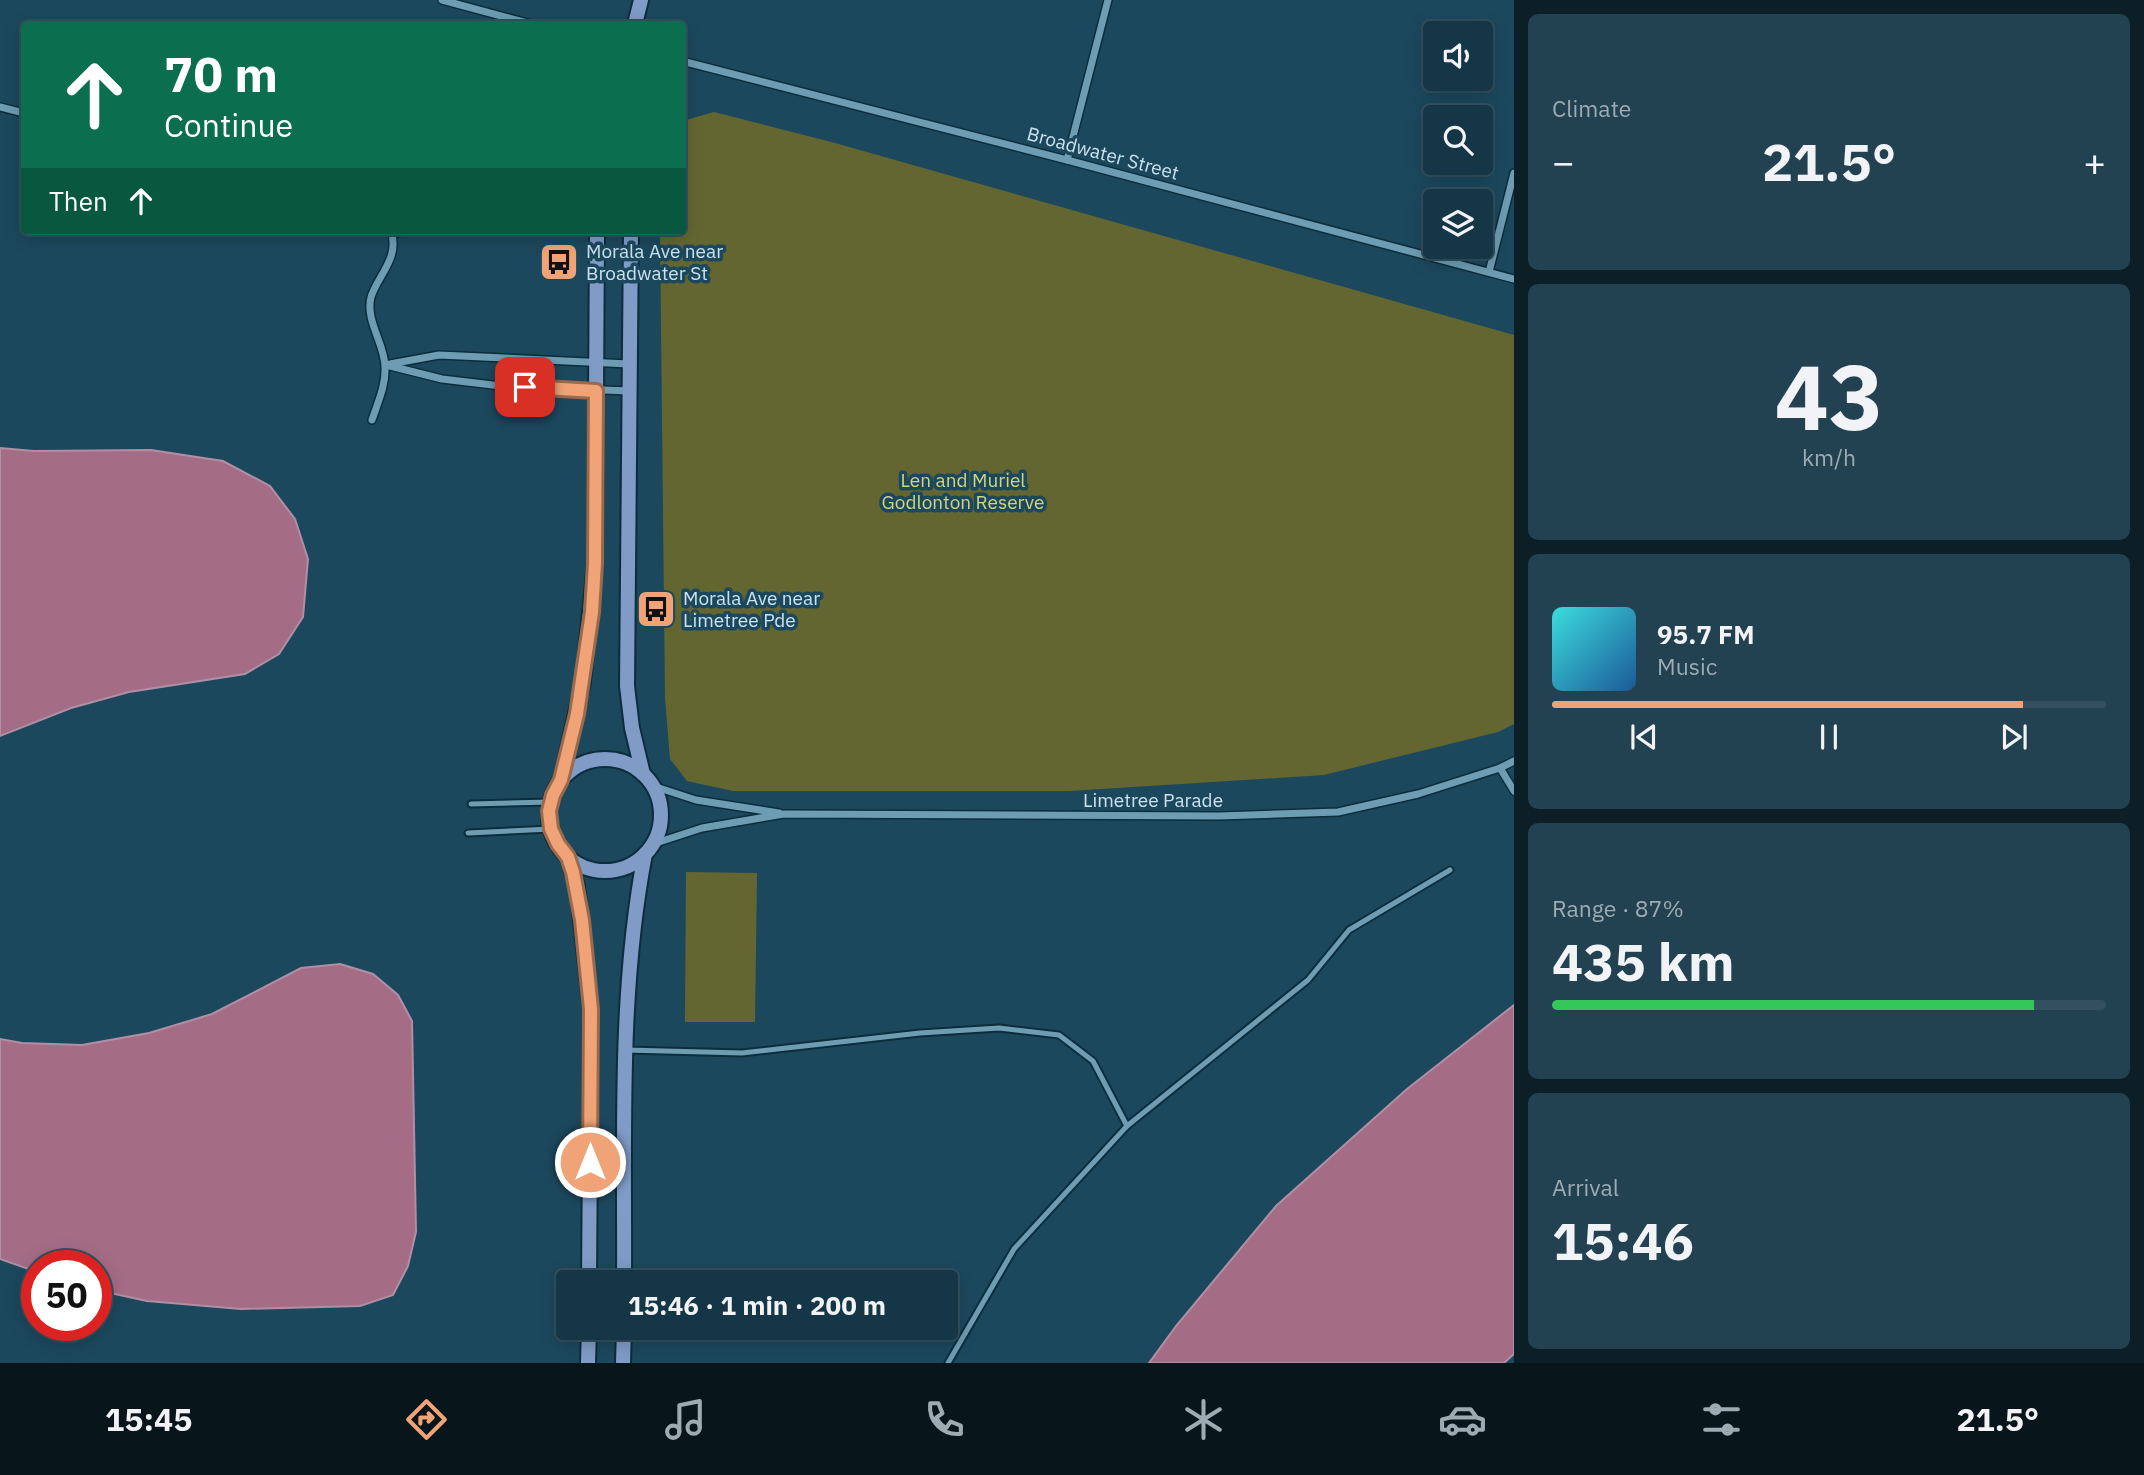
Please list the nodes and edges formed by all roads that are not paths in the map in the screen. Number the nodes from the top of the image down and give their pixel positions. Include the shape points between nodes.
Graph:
1 (442, 0) edge
2 (641, 0) edge
3 (1108, 0) edge
4 (520, 21) edge
5 (636, 21) edge
6 (686, 62) edge
7 (0, 107) edge
8 (21, 112) edge
9 (1067, 160) junction
10 (1514, 173) edge
11 (393, 235) edge
12 (597, 235) edge
13 (631, 235) edge
14 (1489, 272) junction
15 (1514, 279) edge
16 (597, 363) junction
17 (629, 363) junction
18 (386, 365) junction
19 (596, 391) junction
20 (629, 391) junction
21 (372, 419) dead end
22 (1514, 761) edge
23 (1500, 768) junction
24 (643, 774) junction
25 (561, 780) junction
26 (653, 786) junction
27 (1514, 791) edge
28 (551, 803) junction
29 (471, 804) dead end
30 (783, 814) junction
31 (551, 829) junction
32 (468, 833) dead end
33 (649, 849) junction
34 (568, 857) junction
35 (1450, 870) dead end
36 (626, 1050) junction
37 (1127, 1126) junction
38 (589, 1270) edge
39 (624, 1270) edge
40 (589, 1340) edge
41 (624, 1340) edge
42 (588, 1363) edge
43 (623, 1363) edge
44 (948, 1363) edge

1 - 4 street
2 - 5 main road
3 - 9 street
6 - 9 street, Broadwater Street
7 - 8 street
9 - 14 street, Broadwater Street
10 - 14 street
11 - 18 street via 385,272 371,297 371,317
12 - 16 main road
13 - 17 main road
14 - 15 street, Broadwater Street
16 - 17 street
16 - 18 street via 439,355
16 - 19 main road
17 - 20 main road
18 - 19 street via 442,379
18 - 21 street
19 - 20 street
19 - 25 main road via 592,612 577,714
20 - 24 main road via 627,686
22 - 23 street, Limetree Parade
23 - 27 street
23 - 30 street, Limetree Parade via 1418,794 1338,812 1219,816
24 - 25 main road via 631,765 601,759 586,762
24 - 26 main road
25 - 28 main road
26 - 30 street, Limetree Parade via 696,800
26 - 33 main road via 661,816
28 - 29 lane
28 - 31 main road
30 - 33 street, Limetree Parade via 702,828
31 - 32 lane
31 - 34 main road
33 - 34 main road via 629,866 614,870 582,866
33 - 36 main road via 631,941
34 - 38 main road via 577,886 591,1009
35 - 37 lane via 1349,930 1308,980
36 - 37 lane via 742,1053 999,1028 1059,1035 1093,1061
36 - 39 main road
37 - 44 lane via 1014,1249
40 - 42 main road
41 - 43 main road

